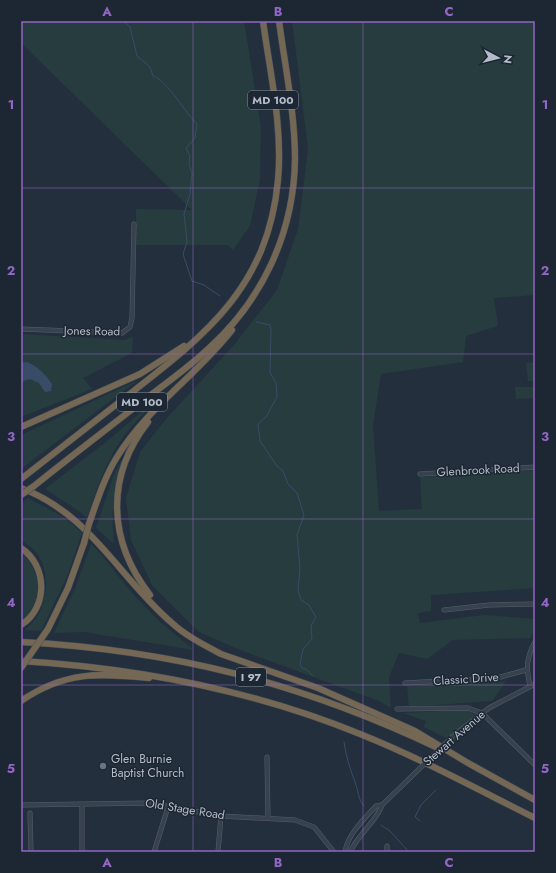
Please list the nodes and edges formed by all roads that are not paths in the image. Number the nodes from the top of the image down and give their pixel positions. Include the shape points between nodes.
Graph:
1 (263, 21) edge
2 (279, 21) edge
3 (134, 224) dead end
4 (258, 291) junction
5 (21, 329) edge
6 (204, 331) junction
7 (168, 397) junction
8 (21, 427) edge
9 (535, 467) edge
10 (420, 474) dead end
11 (21, 479) edge
12 (21, 488) edge
13 (21, 495) edge
14 (21, 548) edge
15 (535, 604) edge
16 (444, 610) dead end
17 (172, 623) junction
18 (21, 625) edge
19 (21, 642) edge
20 (535, 642) edge
21 (21, 661) edge
22 (21, 668) edge
23 (526, 670) junction
24 (190, 682) junction
25 (405, 683) dead end
26 (535, 684) edge
27 (530, 686) junction
28 (21, 701) edge
29 (397, 709) dead end
30 (482, 713) junction
31 (267, 757) dead end
32 (468, 763) junction
33 (535, 765) edge
34 (535, 798) edge
35 (502, 801) junction
36 (21, 805) edge
37 (82, 805) junction
38 (382, 805) junction
39 (168, 807) junction
40 (30, 813) dead end
41 (221, 816) junction
42 (268, 818) junction
43 (535, 818) edge
44 (535, 822) edge
45 (387, 846) dead end
46 (31, 852) edge
47 (82, 852) edge
48 (154, 852) edge
49 (218, 852) edge
50 (334, 852) edge
51 (345, 852) edge
52 (350, 852) edge
53 (387, 852) edge

1 - 6 highway, MD 100 via 279,144 276,196 269,230 254,268 226,310
2 - 4 highway, MD 100 via 295,144 294,181 288,218 275,256
3 - 5 street, Jones Road via 133,313 128,330 122,334
4 - 7 highway via 242,318 226,337
4 - 13 highway, MD 100, bridge via 239,317 208,349
6 - 8 highway via 177,352 140,374
6 - 11 highway, MD 100 via 179,355
7 - 17 highway via 141,432 128,455 120,480 117,506 119,535 128,561 136,577
7 - 22 highway, bridge via 142,423 117,457 102,488 68,588 48,629
9 - 10 street, Glenbrook Road
12 - 17 highway via 50,502 77,521
14 - 18 highway via 37,566 42,584 36,610
15 - 16 street via 489,605
17 - 32 highway via 204,646 318,688 415,731
19 - 32 highway, I 97 via 144,654 262,680 366,716
20 - 23 street via 528,654
21 - 24 highway, I 97 via 113,669
23 - 25 street, Classic Drive via 496,678
23 - 27 street
24 - 28 highway via 91,675 56,683
24 - 35 highway, I 97 via 284,707 339,726 386,745
26 - 27 street, Stewart Avenue
27 - 30 street, Stewart Avenue
29 - 30 street via 468,708
30 - 33 street
30 - 38 street, Stewart Avenue, bridge via 453,736
31 - 42 street
32 - 34 highway, I 97
35 - 43 highway, I 97
35 - 44 highway
36 - 37 street, Old Stage Road
37 - 39 street, Old Stage Road via 139,802
37 - 47 street
38 - 51 street, Stewart Avenue via 376,806 363,821 350,839
38 - 52 street, Stewart Avenue via 381,811 361,834
39 - 41 street, Old Stage Road
39 - 48 street
40 - 46 street
41 - 42 street, Old Stage Road
41 - 49 street
42 - 50 street, Old Stage Road via 285,818 308,823 318,831
45 - 53 street

